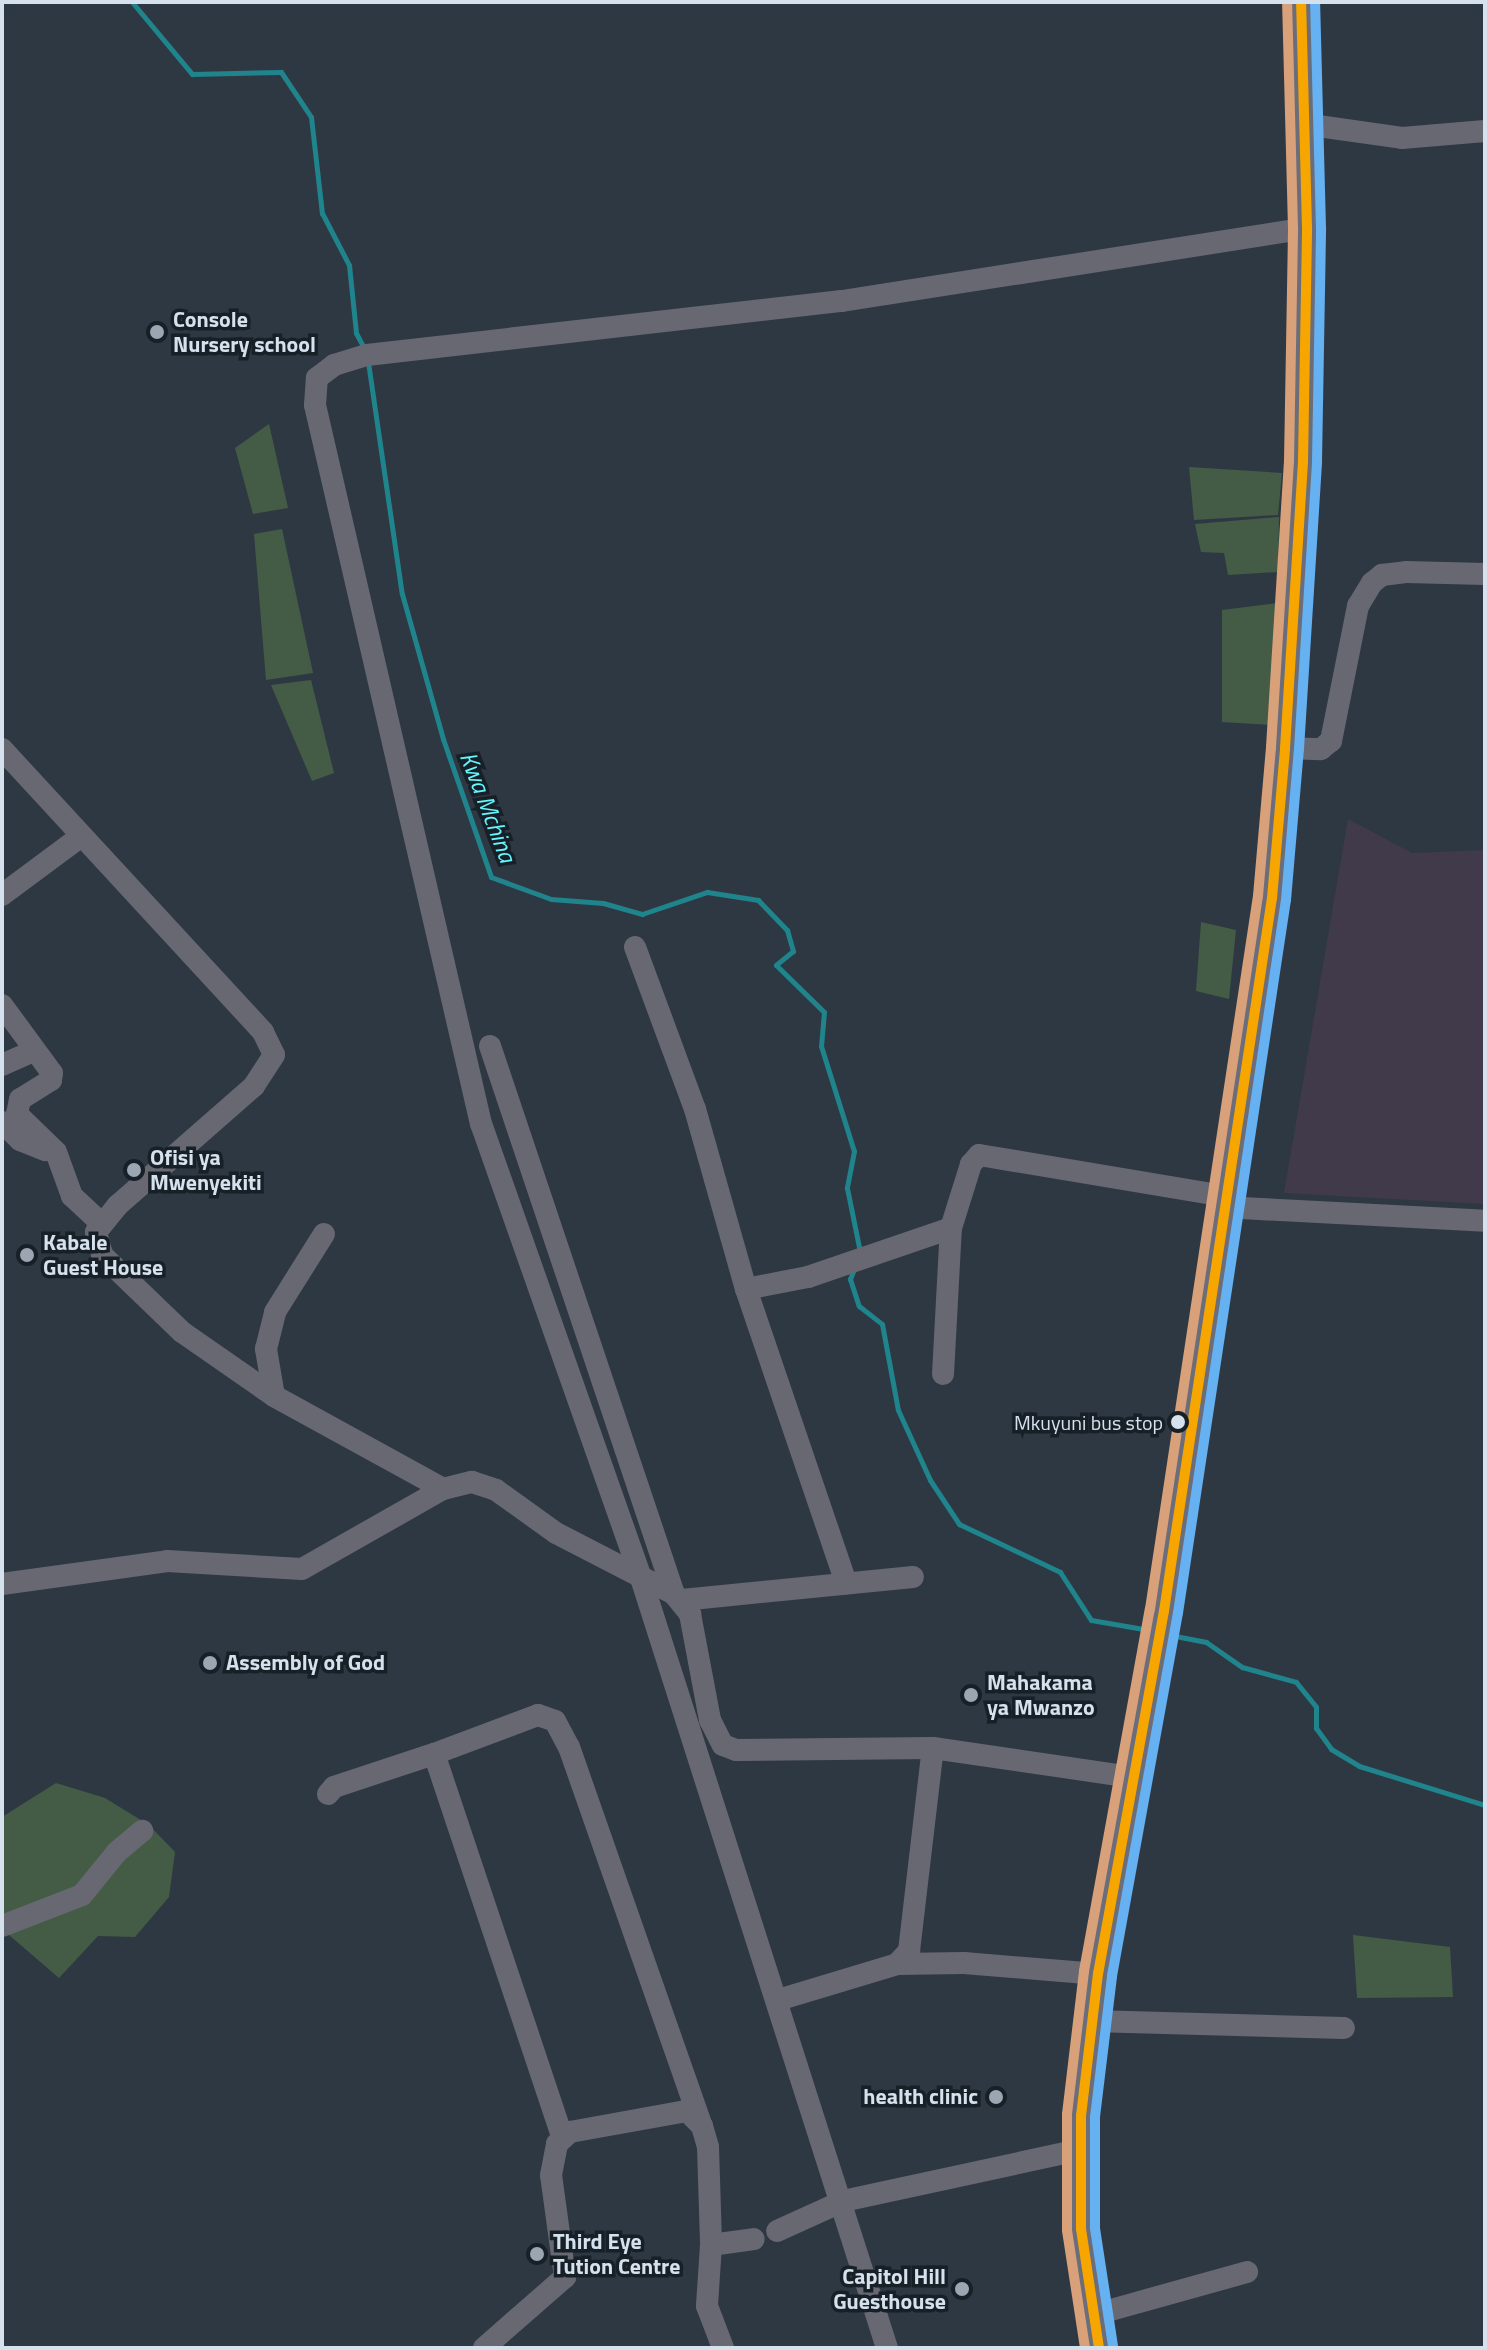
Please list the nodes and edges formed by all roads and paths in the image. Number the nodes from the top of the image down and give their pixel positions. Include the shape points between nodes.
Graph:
1 (1301, 2) edge
2 (1304, 124) junction
3 (1485, 131) edge
4 (1307, 228) junction
5 (1485, 574) edge
6 (1285, 748) junction
7 (2, 749) edge
8 (80, 837) junction
9 (2, 895) edge
10 (635, 947) dead end
11 (2, 1005) edge
12 (490, 1046) dead end
13 (34, 1051) junction
14 (2, 1065) edge
15 (2, 1122) edge
16 (58, 1160) junction
17 (1222, 1202) junction
18 (1485, 1221) edge
19 (100, 1222) junction
20 (951, 1228) junction
21 (324, 1234) dead end
22 (746, 1289) junction
23 (943, 1374) dead end
24 (274, 1396) junction
25 (443, 1489) junction
26 (640, 1575) junction
27 (913, 1577) dead end
28 (846, 1583) junction
29 (2, 1584) edge
30 (678, 1597) junction
31 (933, 1748) junction
32 (434, 1754) junction
33 (1132, 1777) junction
34 (328, 1794) dead end
35 (142, 1831) dead end
36 (2, 1926) edge
37 (897, 1964) junction
38 (1098, 1974) junction
39 (778, 2000) junction
40 (1092, 2021) junction
41 (1344, 2028) dead end
42 (702, 2126) junction
43 (562, 2136) junction
44 (1079, 2150) junction
45 (843, 2201) junction
46 (777, 2231) dead end
47 (754, 2239) dead end
48 (711, 2245) junction
49 (1247, 2272) dead end
50 (1093, 2315) junction
51 (484, 2348) edge
52 (723, 2348) edge
53 (887, 2348) edge
54 (1099, 2348) edge

1 - 2 highway
2 - 3 street via 1402,138
2 - 4 highway
4 - 6 highway via 1303,462
4 - 26 street via 842,301 367,355 334,365 317,378 315,405 456,1034 481,1124
5 - 6 street via 1406,572 1372,583 1358,606 1331,741 1321,749
6 - 17 highway via 1272,898
7 - 8 street
8 - 9 street
8 - 19 street via 263,1032 274,1055 268,1071 218,1122
10 - 22 street via 695,1109
11 - 13 street
12 - 30 street
13 - 14 street
13 - 16 street via 52,1073 51,1080 20,1099 16,1110
15 - 16 street via 20,1140 31,1140
16 - 19 street via 72,1196
17 - 18 street
17 - 20 street via 979,1155 971,1164
17 - 33 highway via 1162,1624
19 - 24 street via 96,1243 114,1268 182,1332
20 - 22 street via 808,1277
20 - 23 street
21 - 24 street via 275,1312 266,1349
22 - 28 street
24 - 25 street
25 - 26 street via 472,1482 489,1487 556,1533
25 - 29 street via 302,1569 167,1561
26 - 30 street
26 - 39 street
27 - 28 street
28 - 30 street
30 - 31 street via 690,1614 710,1720 723,1745 736,1750
31 - 33 street
31 - 37 street via 911,1943
32 - 34 street via 334,1787
32 - 42 street via 538,1715 555,1721 569,1747
32 - 43 street
33 - 38 highway
35 - 36 street via 82,1895
37 - 38 street via 964,1963
37 - 39 street
38 - 40 highway
39 - 45 street
40 - 41 street
40 - 44 highway
42 - 43 street via 687,2111
42 - 48 street via 708,2147
43 - 51 street via 551,2175 565,2277
44 - 45 street
44 - 50 highway via 1081,2229
45 - 46 street
45 - 53 street
47 - 48 street
48 - 52 street via 707,2306
49 - 50 street
50 - 54 highway

